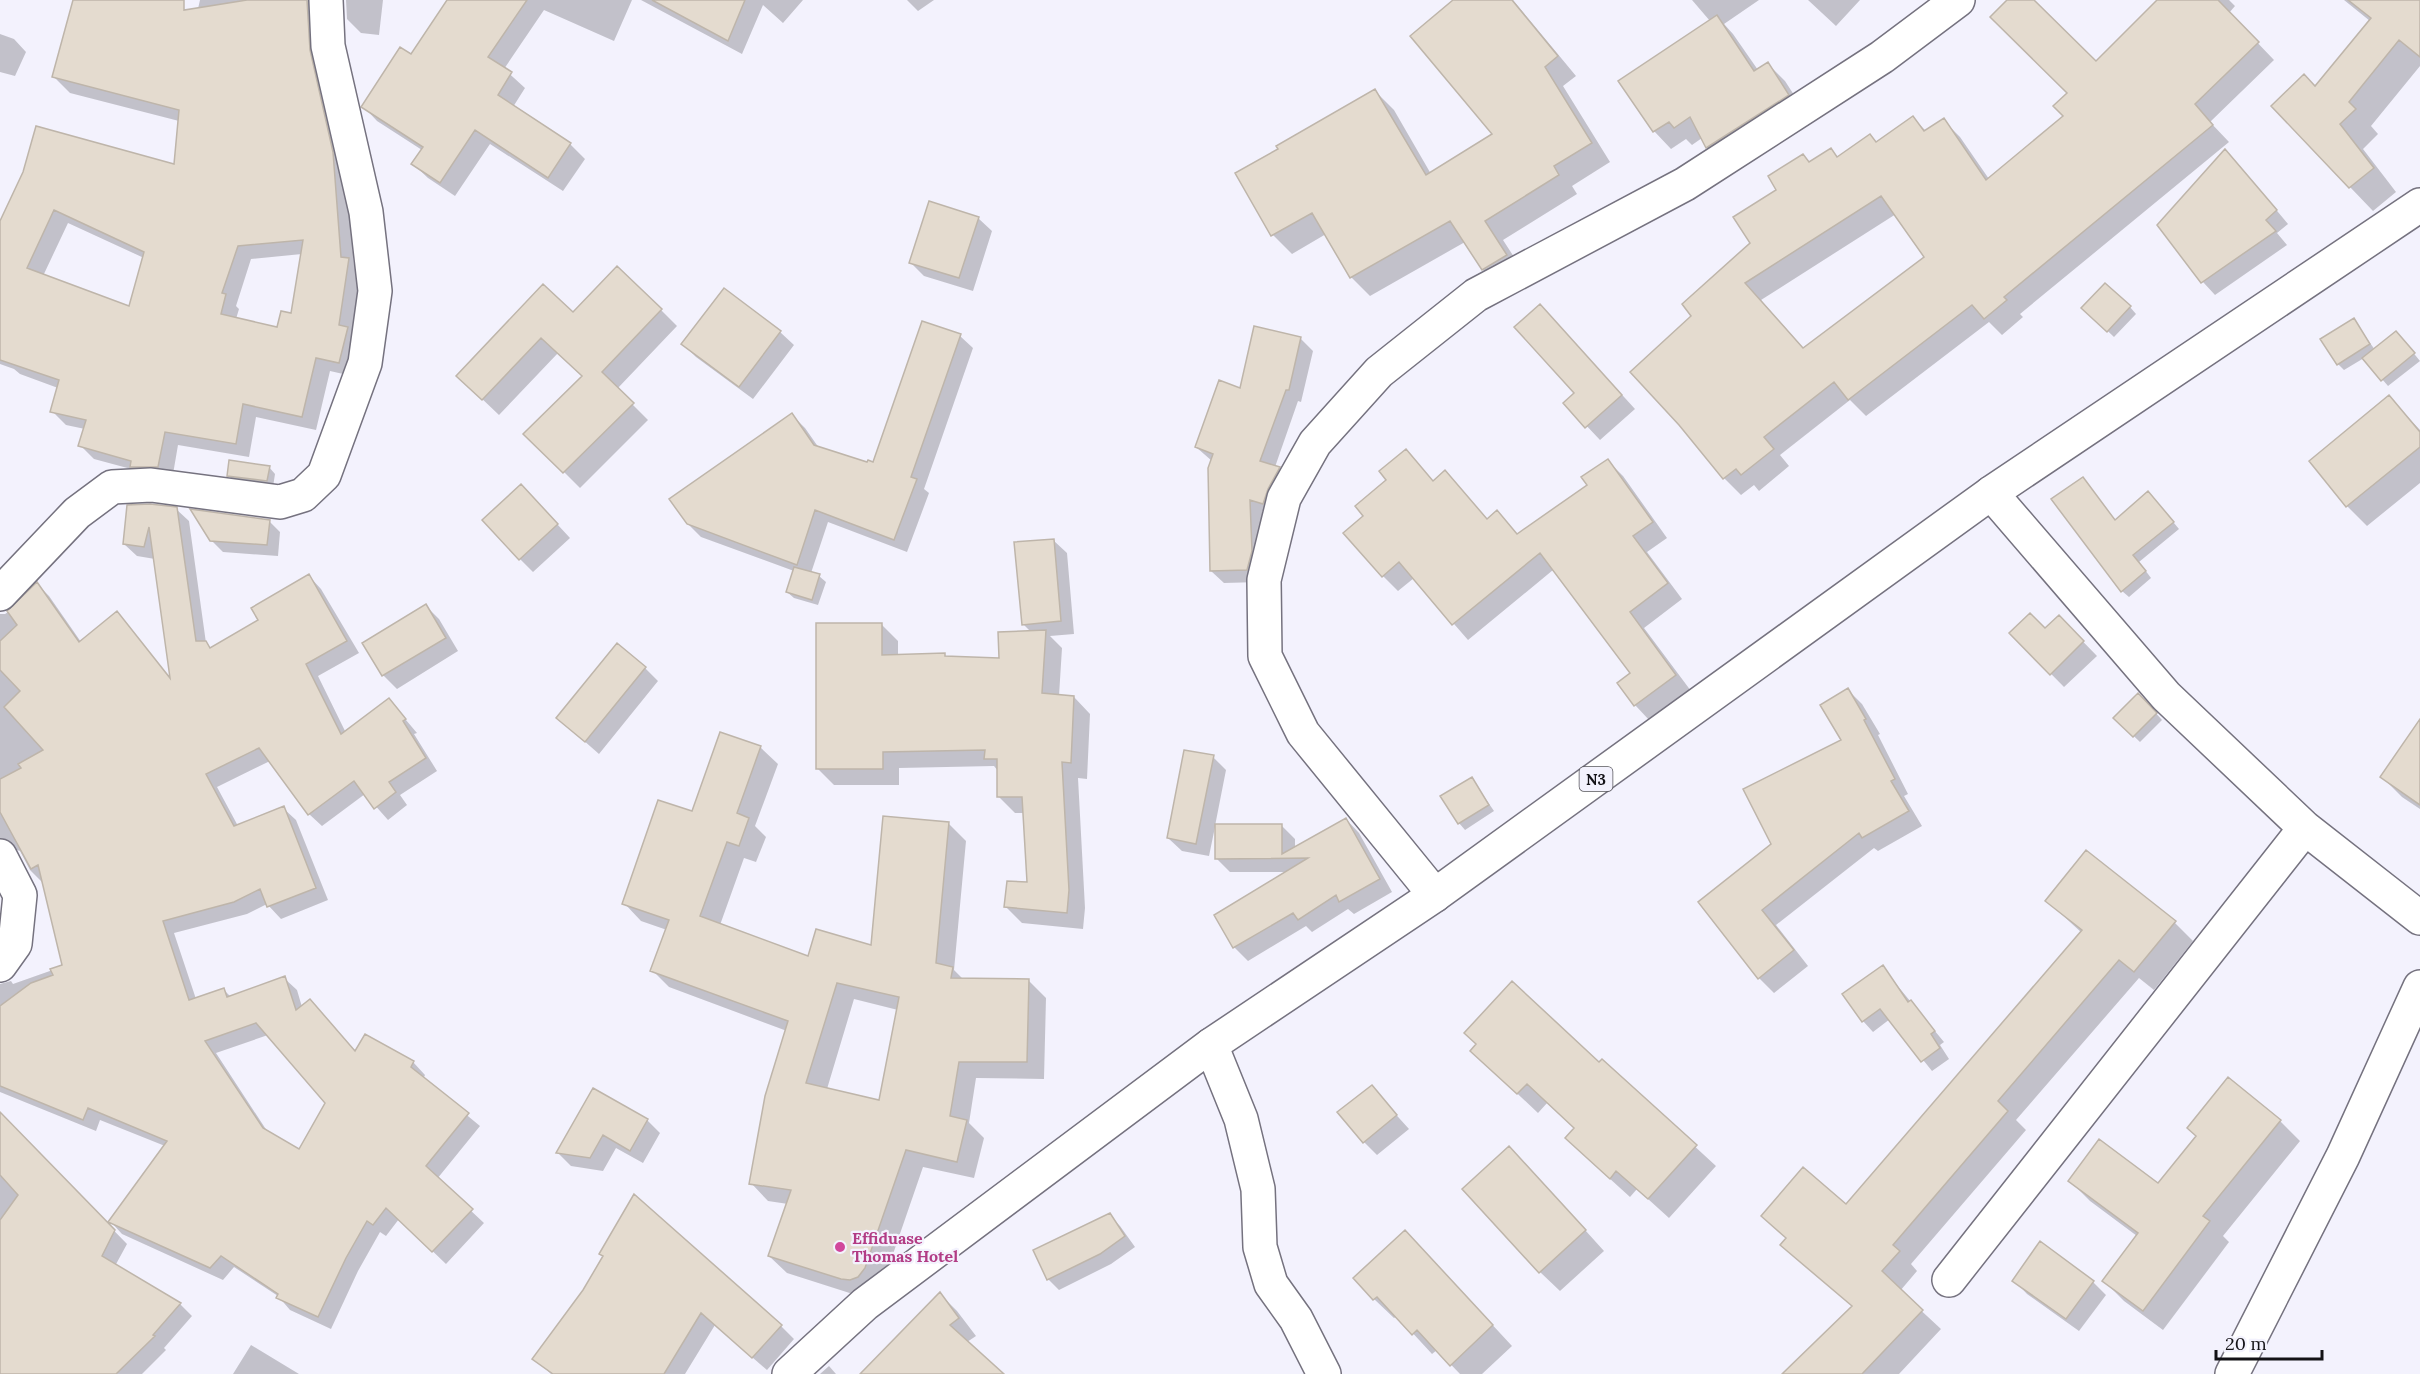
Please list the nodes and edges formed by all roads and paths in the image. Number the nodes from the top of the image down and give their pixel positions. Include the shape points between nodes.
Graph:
1 (326, 0) edge
2 (1958, 0) edge
3 (2420, 205) edge
4 (1991, 493) junction
5 (0, 594) edge
6 (2305, 828) junction
7 (0, 856) edge
8 (1435, 895) junction
9 (2420, 918) edge
10 (0, 965) edge
11 (2420, 987) edge
12 (1211, 1045) junction
13 (1949, 1280) dead end
14 (789, 1374) edge
15 (1324, 1374) edge
16 (2232, 1374) edge

1 - 5 street via 328,46 366,213 375,291 365,363 324,475 303,495 280,502 151,485 112,487 77,513
2 - 8 street via 1882,57 1685,184 1476,295 1379,372 1315,442 1284,498 1264,580 1265,656 1303,733
3 - 4 street, N3
4 - 6 street via 2166,696
4 - 8 street, N3
6 - 9 street
6 - 13 street
7 - 10 street via 20,895 15,944
8 - 12 street, N3
11 - 16 street via 2343,1156
12 - 14 street, N3 via 865,1304
12 - 15 street via 1241,1119 1258,1189 1260,1247 1271,1284 1296,1319

